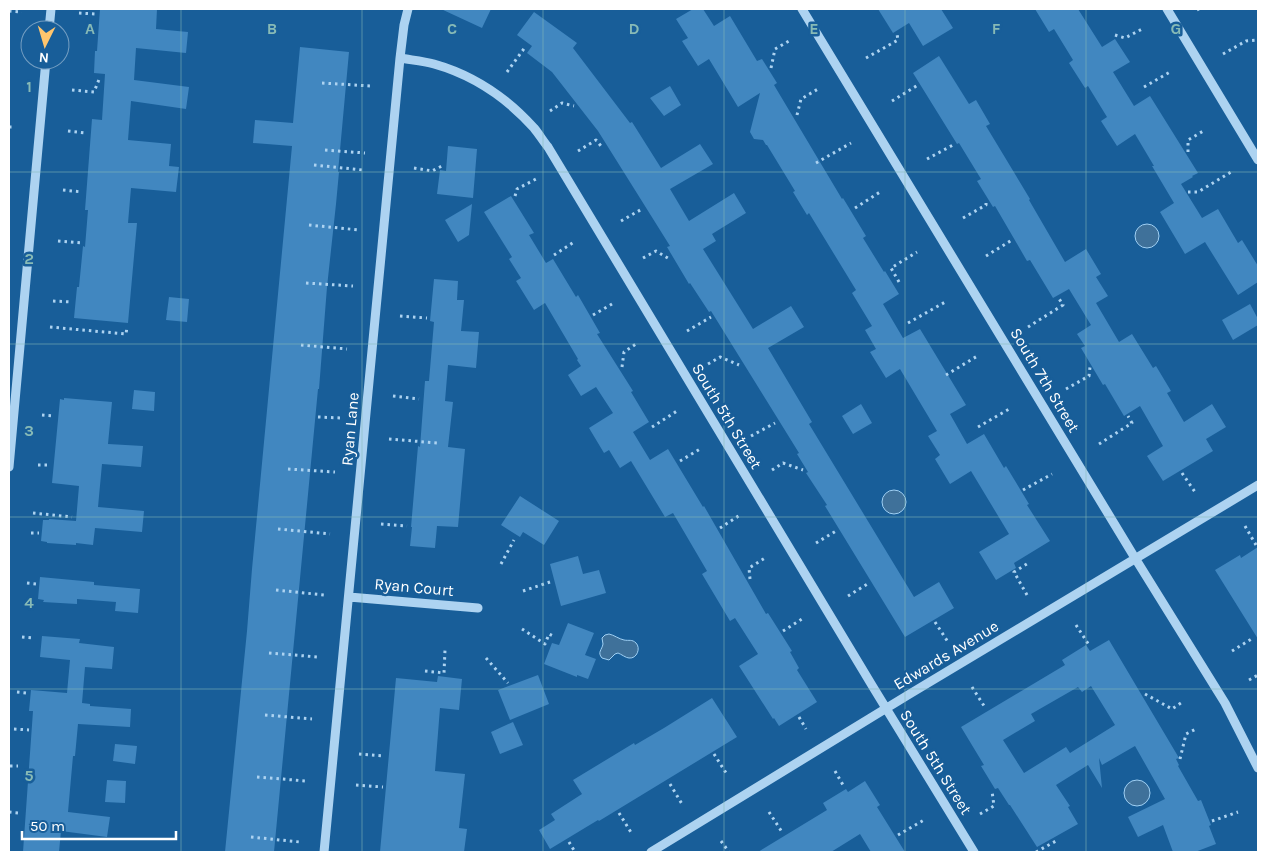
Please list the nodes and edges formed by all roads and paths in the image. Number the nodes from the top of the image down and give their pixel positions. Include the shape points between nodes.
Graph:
1 (408, 9) edge
2 (802, 9) edge
3 (1167, 9) edge
4 (9, 11) edge
5 (22, 12) dead end
6 (79, 13) dead end
7 (96, 14) dead end
8 (1144, 28) dead end
9 (897, 34) dead end
10 (1115, 35) dead end
11 (1258, 40) edge
12 (789, 41) dead end
13 (526, 46) dead end
14 (1224, 54) dead end
15 (400, 58) junction
16 (866, 58) dead end
17 (771, 68) dead end
18 (45, 70) edge
19 (507, 72) dead end
20 (1170, 72) dead end
21 (100, 77) dead end
22 (322, 83) dead end
23 (918, 85) dead end
24 (371, 86) dead end
25 (1144, 87) dead end
26 (818, 89) dead end
27 (72, 90) dead end
28 (892, 101) dead end
29 (574, 106) dead end
30 (550, 111) dead end
31 (797, 116) dead end
32 (1205, 130) dead end
33 (68, 131) dead end
34 (86, 133) dead end
35 (851, 143) dead end
36 (953, 144) dead end
37 (601, 146) dead end
38 (325, 150) dead end
39 (578, 151) dead end
40 (1188, 152) dead end
41 (365, 153) dead end
42 (927, 160) dead end
43 (1258, 160) edge
44 (816, 163) dead end
45 (314, 166) dead end
46 (442, 166) dead end
47 (414, 168) dead end
48 (363, 170) dead end
49 (1231, 172) dead end
50 (536, 179) dead end
51 (63, 190) dead end
52 (82, 192) dead end
53 (880, 192) dead end
54 (1188, 192) dead end
55 (515, 196) dead end
56 (986, 201) dead end
57 (855, 208) dead end
58 (642, 209) dead end
59 (963, 218) dead end
60 (621, 221) dead end
61 (308, 225) dead end
62 (359, 230) dead end
63 (1012, 240) dead end
64 (58, 241) dead end
65 (574, 242) dead end
66 (82, 243) dead end
67 (917, 252) dead end
68 (554, 255) dead end
69 (986, 256) dead end
70 (643, 258) dead end
71 (671, 260) dead end
72 (899, 282) dead end
73 (306, 283) dead end
74 (353, 286) dead end
75 (1058, 297) dead end
76 (53, 301) dead end
77 (947, 301) dead end
78 (72, 302) dead end
79 (612, 304) dead end
80 (593, 315) dead end
81 (400, 316) dead end
82 (427, 318) dead end
83 (711, 318) dead end
84 (908, 323) dead end
85 (50, 327) dead end
86 (127, 327) dead end
87 (1028, 327) dead end
88 (687, 331) dead end
89 (636, 344) dead end
90 (301, 345) dead end
91 (347, 349) dead end
92 (9, 350) edge
93 (19, 350) junction
94 (980, 355) dead end
95 (708, 364) dead end
96 (739, 365) dead end
97 (622, 367) dead end
98 (1090, 367) dead end
99 (946, 375) dead end
100 (1066, 389) dead end
101 (393, 396) dead end
102 (419, 399) dead end
103 (1011, 408) dead end
104 (677, 411) dead end
105 (42, 415) dead end
106 (54, 416) dead end
107 (1128, 416) dead end
108 (318, 417) dead end
109 (341, 418) dead end
110 (775, 423) dead end
111 (652, 427) dead end
112 (978, 427) dead end
113 (751, 436) dead end
114 (389, 439) dead end
115 (437, 443) dead end
116 (1099, 444) dead end
117 (700, 449) dead end
118 (680, 462) dead end
119 (38, 465) dead end
120 (50, 465) dead end
121 (9, 467) edge
122 (288, 469) dead end
123 (772, 470) dead end
124 (803, 470) dead end
125 (336, 472) dead end
126 (1052, 474) dead end
127 (1182, 474) dead end
128 (1258, 485) edge
129 (1023, 490) dead end
130 (1195, 492) dead end
131 (33, 513) dead end
132 (740, 515) dead end
133 (72, 517) dead end
134 (381, 524) dead end
135 (407, 526) dead end
136 (1245, 526) dead end
137 (720, 528) dead end
138 (278, 529) dead end
139 (836, 531) dead end
140 (31, 533) dead end
141 (39, 533) dead end
142 (330, 534) dead end
143 (514, 540) dead end
144 (816, 543) dead end
145 (1256, 546) dead end
146 (765, 558) dead end
147 (1135, 558) junction
148 (1030, 562) dead end
149 (501, 564) dead end
150 (750, 579) dead end
151 (550, 582) dead end
152 (27, 583) dead end
153 (869, 583) dead end
154 (36, 584) dead end
155 (276, 590) dead end
156 (523, 591) dead end
157 (324, 594) dead end
158 (1027, 595) dead end
159 (848, 596) dead end
160 (349, 597) junction
161 (478, 608) dead end
162 (802, 619) dead end
163 (936, 622) dead end
164 (1076, 625) dead end
165 (522, 629) dead end
166 (784, 631) dead end
167 (22, 637) dead end
168 (556, 637) dead end
169 (33, 638) dead end
170 (1254, 638) dead end
171 (948, 642) dead end
172 (1089, 645) dead end
173 (445, 650) dead end
174 (1232, 651) dead end
175 (269, 654) dead end
176 (318, 657) dead end
177 (486, 658) dead end
178 (424, 671) dead end
179 (1258, 675) edge
180 (1249, 680) dead end
181 (508, 683) dead end
182 (972, 687) dead end
183 (17, 692) dead end
184 (26, 693) dead end
185 (1145, 694) dead end
186 (1181, 703) dead end
187 (886, 709) junction
188 (986, 709) dead end
189 (265, 715) dead end
190 (799, 717) dead end
191 (312, 719) dead end
192 (14, 729) dead end
193 (806, 729) dead end
194 (1196, 729) dead end
195 (29, 730) dead end
196 (359, 754) dead end
197 (714, 754) dead end
198 (384, 756) dead end
199 (1180, 759) dead end
200 (10, 766) dead end
201 (18, 766) dead end
202 (1258, 768) edge
203 (835, 771) dead end
204 (728, 776) dead end
205 (257, 777) dead end
206 (306, 781) dead end
207 (670, 784) dead end
208 (356, 785) dead end
209 (843, 785) dead end
210 (383, 787) dead end
211 (992, 790) dead end
212 (682, 804) dead end
213 (9, 812) edge
214 (769, 812) dead end
215 (1238, 812) dead end
216 (19, 813) dead end
217 (620, 813) dead end
218 (980, 814) dead end
219 (924, 820) dead end
220 (1212, 821) dead end
221 (782, 832) dead end
222 (632, 834) dead end
223 (898, 835) dead end
224 (251, 837) dead end
225 (722, 841) dead end
226 (1056, 841) dead end
227 (300, 842) dead end
228 (569, 842) dead end
229 (324, 852) edge
230 (575, 852) edge
231 (651, 852) edge
232 (729, 852) edge
233 (974, 852) edge
234 (1036, 852) edge

1 - 15 street, Ryan Lane
2 - 147 street, South 7th Street
3 - 43 street
4 - 5 path
6 - 7 path
8 - 10 path via 1125,38
9 - 16 path via 898,40
11 - 14 path via 1246,41
12 - 17 path via 775,49
13 - 19 path
15 - 160 street, Ryan Lane
15 - 187 street, South 5th Street via 434,64 473,80 509,104 539,134
18 - 93 street
20 - 25 path
21 - 27 path via 94,92
22 - 24 path
23 - 28 path
26 - 31 path via 801,99
29 - 30 path via 562,103
32 - 40 path via 1188,140
33 - 34 path
35 - 44 path
36 - 42 path
37 - 39 path via 596,140
38 - 41 path
45 - 48 path
46 - 47 path via 432,171
49 - 54 path via 1198,192
50 - 55 path via 517,189
51 - 52 path
53 - 57 path
56 - 59 path via 986,205
58 - 60 path
61 - 62 path
63 - 69 path
64 - 66 path
65 - 68 path
67 - 72 path via 891,268
70 - 71 path via 656,250
73 - 74 path
75 - 87 path via 1062,305
76 - 78 path
77 - 84 path
79 - 80 path
81 - 82 path
83 - 88 path
85 - 86 path via 126,334
89 - 97 path via 624,352
90 - 91 path
92 - 93 street
93 - 121 street
94 - 99 path
95 - 96 path via 720,357
98 - 100 path via 1089,376
101 - 102 path
103 - 112 path
104 - 111 path
105 - 106 path
107 - 116 path via 1132,423
108 - 109 path
110 - 113 path
114 - 115 path
117 - 118 path
119 - 120 path
122 - 125 path
123 - 124 path via 783,463
126 - 129 path
127 - 130 path
128 - 147 street, Edwards Avenue
131 - 133 path
132 - 137 path
134 - 135 path
136 - 145 path
138 - 142 path
139 - 144 path
140 - 141 path
143 - 149 path
146 - 150 path via 750,568
147 - 187 street, Edwards Avenue
147 - 202 street, South 7th Street via 1231,713
148 - 158 path via 1014,572
151 - 156 path
152 - 154 path
153 - 159 path
155 - 157 path
160 - 161 street, Ryan Court
160 - 229 street, Ryan Lane
162 - 166 path
163 - 171 path
164 - 172 path
165 - 168 path via 545,644 549,634
167 - 169 path
170 - 174 path
173 - 178 path via 444,673
175 - 176 path
177 - 181 path
179 - 180 path
182 - 188 path
183 - 184 path
185 - 186 path via 1172,708
187 - 231 street, Edwards Avenue
187 - 233 street, South 5th Street
189 - 191 path
190 - 193 path
192 - 195 path
194 - 199 path via 1186,734
196 - 198 path
197 - 204 path
200 - 201 path
203 - 209 path
205 - 206 path
207 - 212 path
208 - 210 path
211 - 218 path via 994,806
213 - 216 path
214 - 221 path
215 - 220 path
217 - 222 path
219 - 223 path
224 - 227 path
225 - 232 path
226 - 234 path
228 - 230 path

